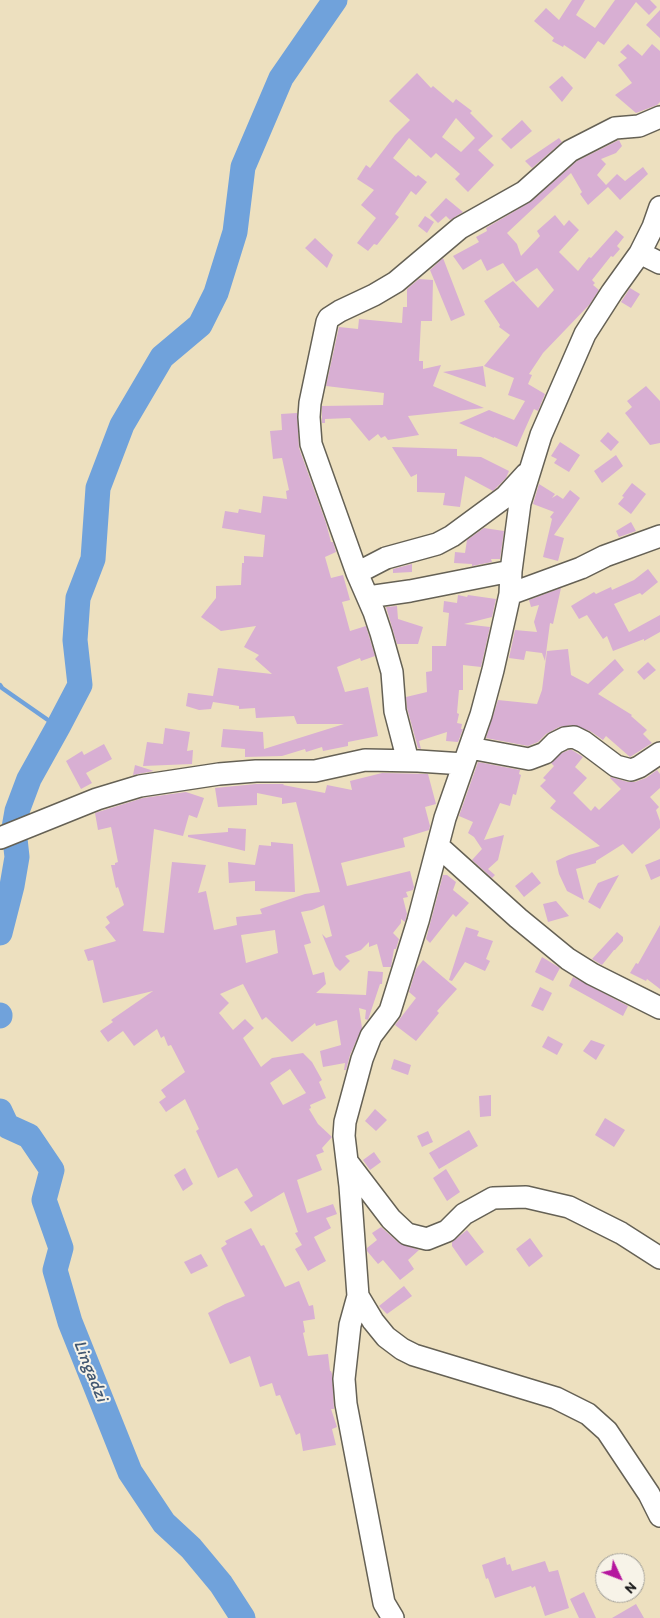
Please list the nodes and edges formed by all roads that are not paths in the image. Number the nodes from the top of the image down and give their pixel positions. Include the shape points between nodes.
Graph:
1 (660, 117) edge
2 (660, 208) edge
3 (640, 253) junction
4 (660, 263) edge
5 (530, 470) junction
6 (660, 536) edge
7 (511, 572) junction
8 (357, 573) junction
9 (510, 594) junction
10 (368, 597) junction
11 (660, 753) edge
12 (467, 756) junction
13 (408, 761) junction
14 (0, 838) edge
15 (438, 846) junction
16 (660, 1008) edge
17 (346, 1160) junction
18 (660, 1258) edge
19 (358, 1296) junction
20 (660, 1516) edge
21 (393, 1618) edge

1 - 8 street via 639,126 615,128 570,151 524,192 460,228 396,282 329,318 312,390 311,444
2 - 3 street
3 - 4 street
3 - 5 street via 585,334
5 - 7 street via 520,503
5 - 8 street via 505,497 452,536 437,544 386,558
6 - 9 street
7 - 9 street
7 - 10 street
8 - 10 street
9 - 12 street via 493,670
10 - 13 street via 392,672 395,711
11 - 12 street via 631,770 616,766 574,737 554,743 538,757 529,760
12 - 13 street
12 - 15 street
13 - 14 street via 365,760 315,771 219,774 140,786 97,799
15 - 16 street via 568,959
15 - 17 street via 390,1011 371,1036 362,1059 345,1122
17 - 18 street via 391,1219 407,1234 426,1239 447,1231 464,1214 493,1198 526,1197 569,1207 621,1233
17 - 19 street
19 - 20 street via 372,1321 402,1349 556,1398 592,1417 607,1431 629,1463
19 - 21 street via 350,1325 344,1378 346,1404 384,1603

